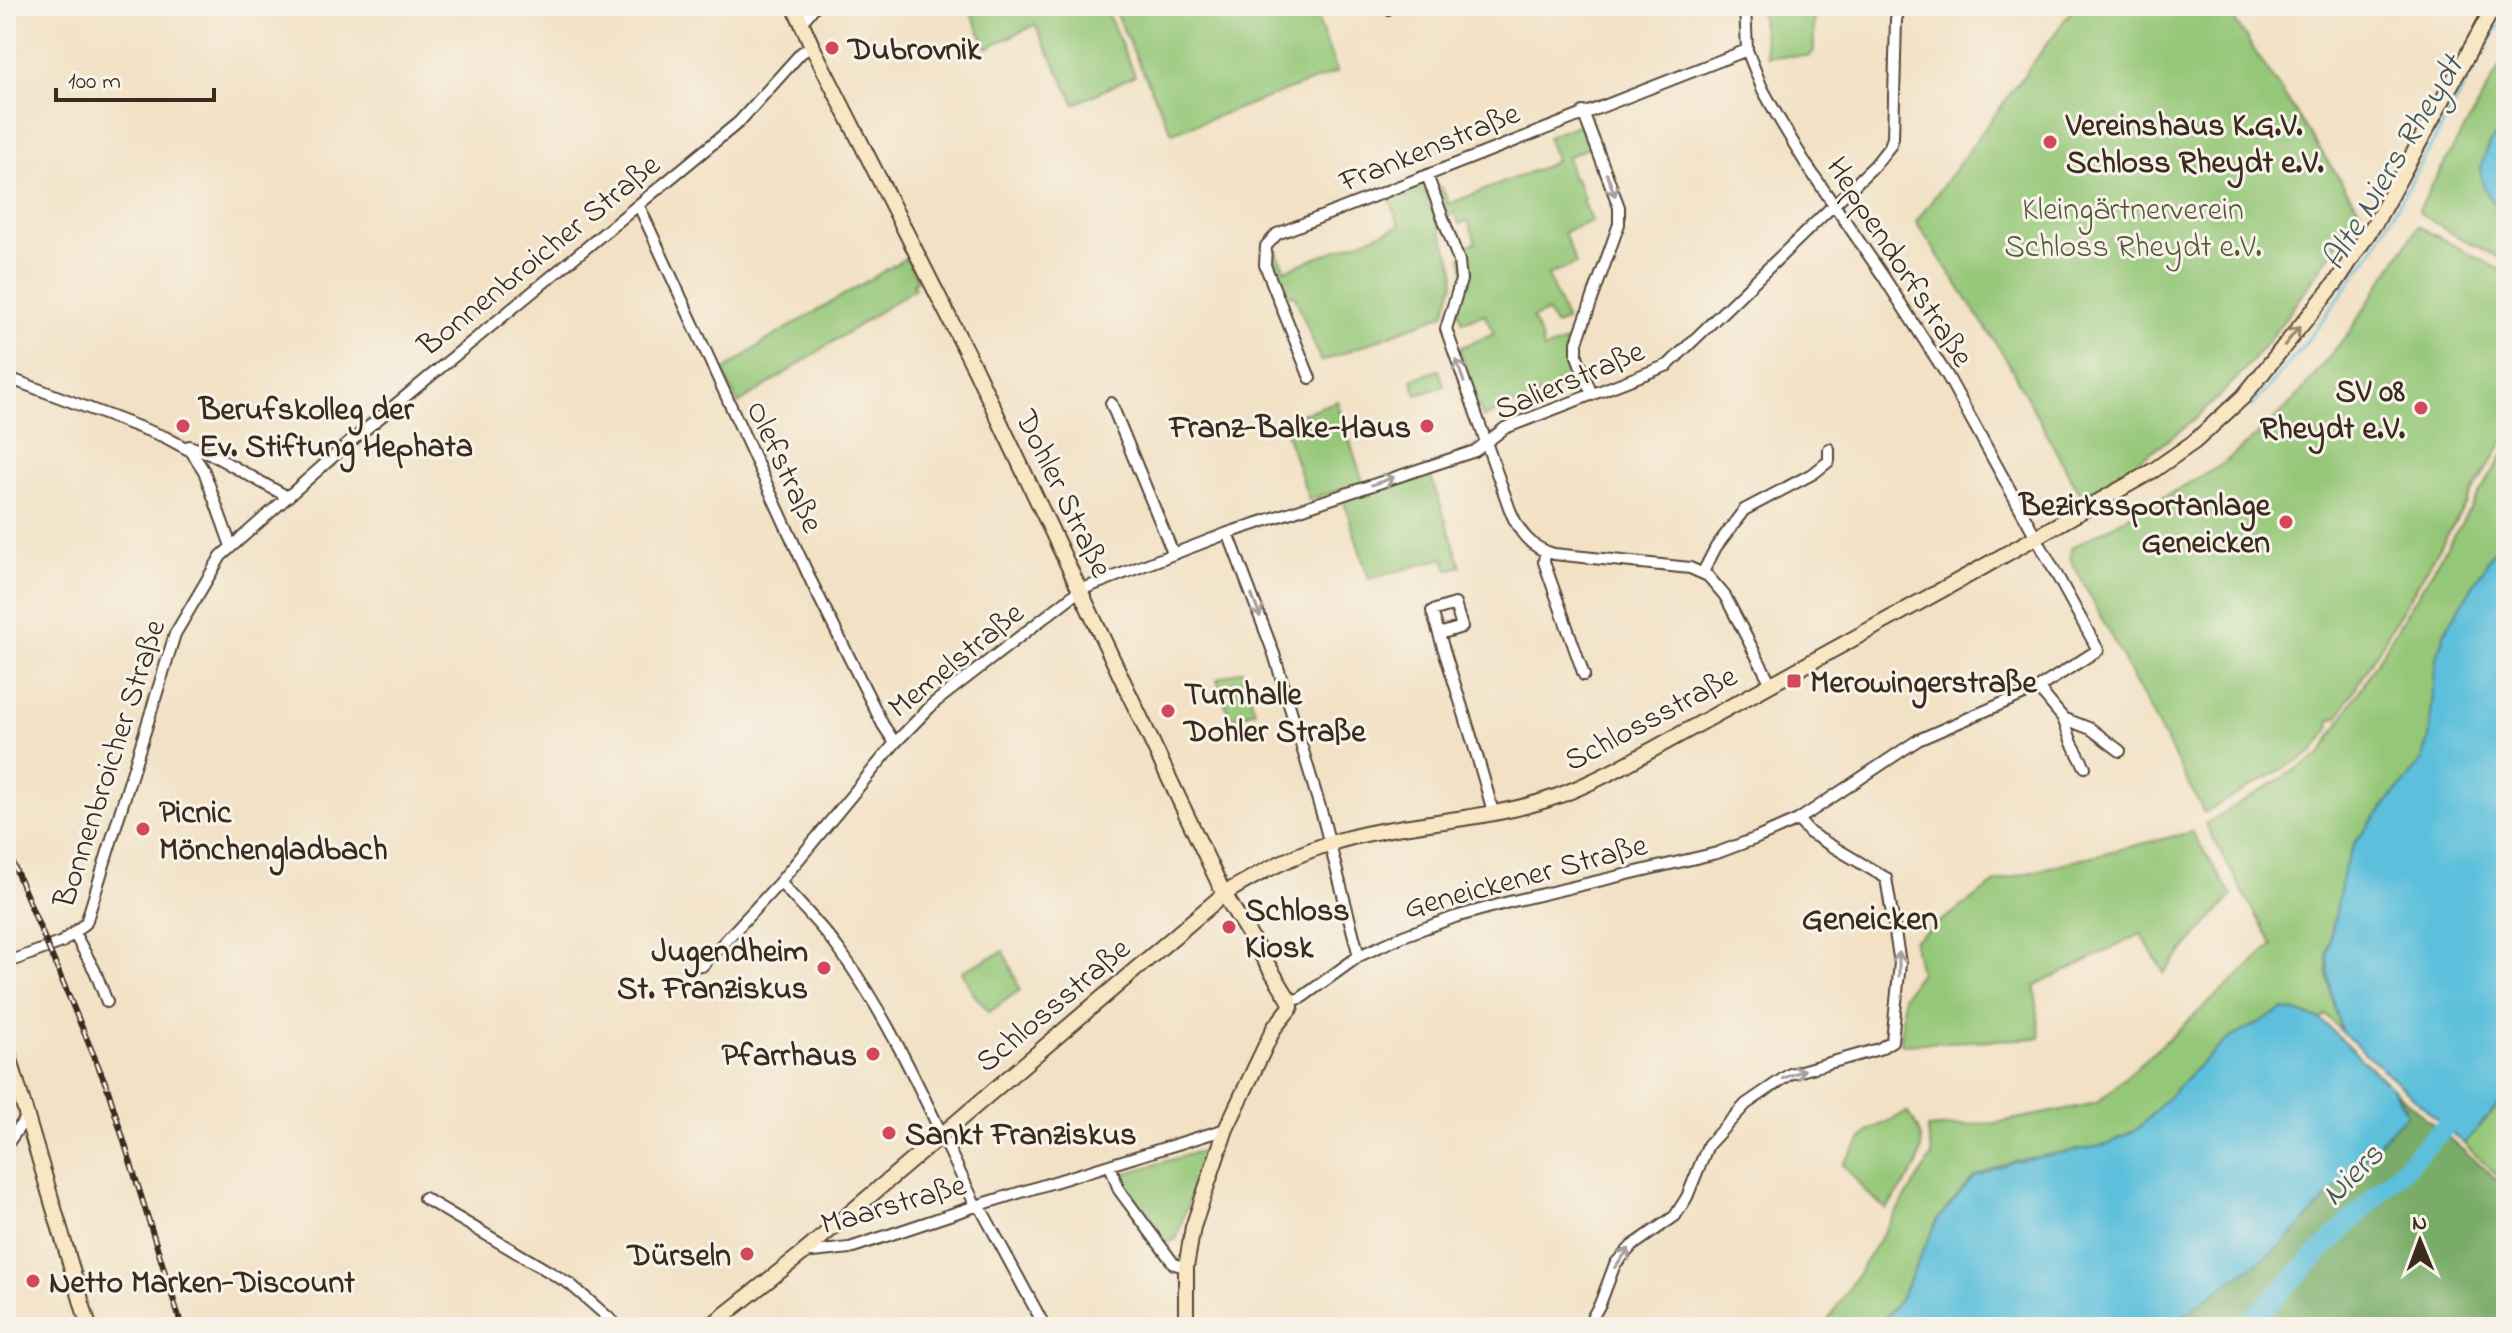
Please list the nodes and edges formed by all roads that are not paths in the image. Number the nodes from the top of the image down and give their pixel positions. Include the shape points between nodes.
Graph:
1 (794, 6) edge
2 (815, 6) edge
3 (1745, 6) edge
4 (1905, 6) edge
5 (2494, 6) edge
6 (802, 22) junction
7 (812, 46) junction
8 (1747, 50) junction
9 (1583, 112) junction
10 (1427, 175) junction
11 (1834, 204) junction
12 (639, 206) junction
13 (6, 377) edge
14 (1310, 378) dead end
15 (1592, 395) junction
16 (1111, 403) dead end
17 (180, 444) junction
18 (1486, 444) junction
19 (1829, 449) dead end
20 (286, 496) junction
21 (1228, 533) junction
22 (2037, 537) junction
23 (231, 546) junction
24 (1545, 552) junction
25 (1173, 553) junction
26 (1703, 572) junction
27 (1080, 590) junction
28 (1439, 634) dead end
29 (1584, 675) dead end
30 (1771, 684) junction
31 (2038, 688) junction
32 (2063, 718) junction
33 (895, 743) junction
34 (2120, 751) dead end
35 (2085, 767) dead end
36 (1493, 812) junction
37 (1798, 820) junction
38 (1330, 843) junction
39 (780, 882) junction
40 (1224, 894) junction
41 (74, 933) junction
42 (1359, 956) junction
43 (7, 963) edge
44 (702, 966) dead end
45 (1290, 1001) junction
46 (107, 1002) dead end
47 (6, 1046) edge
48 (27, 1116) junction
49 (1226, 1129) junction
50 (943, 1133) junction
51 (6, 1146) edge
52 (1110, 1165) junction
53 (424, 1198) dead end
54 (977, 1205) junction
55 (803, 1253) junction
56 (1186, 1267) junction
57 (89, 1327) edge
58 (619, 1327) edge
59 (709, 1327) edge
60 (1045, 1327) edge
61 (1186, 1327) edge
62 (1587, 1327) edge

1 - 6 street, Dohler Straße
2 - 6 street
3 - 8 street, Heppendorfstraße
4 - 11 street, Salierstraße via 1896,19 1890,146
22 -> 5 street, Schlossstraße via 2174,456 2243,397 2361,244
6 - 7 street, Dohler Straße
7 - 12 street, Bonnenbroicher Straße via 739,122
7 - 27 street, Dohler Straße
8 - 9 street, Frankenstraße
8 - 11 street, Heppendorfstraße via 1778,117
9 - 10 street, Frankenstraße
9 -> 15 street via 1619,207 1619,224 1577,342
10 - 14 street, Frankenstraße via 1277,234 1266,246 1265,265
18 -> 10 street via 1446,329 1461,280 1459,261
11 - 15 street, Salierstraße via 1668,365
11 - 22 street, Heppendorfstraße via 1948,377
12 - 20 street, Bonnenbroicher Straße
12 - 33 street, Olefstraße via 812,583
13 - 17 street
15 - 18 street, Salierstraße via 1505,428
16 - 25 street
17 - 20 street via 209,453
17 - 23 street via 204,471
21 -> 18 street, Salierstraße
18 - 24 street via 1515,523
19 - 26 street via 1829,461 1814,473 1744,510
20 - 23 street, Bonnenbroicher Straße
21 - 25 street, Memelstraße
21 -> 38 street via 1274,654
22 - 30 street, Schlossstraße
22 - 31 street, Geneickener Straße via 2098,650
23 - 41 street, Bonnenbroicher Straße via 175,634 86,923
24 - 26 street
24 - 29 street
25 - 27 street, Memelstraße
26 - 30 street via 1725,596
27 - 33 street, Memelstraße via 934,703
27 - 40 street, Dohler Straße
28 - 36 street
30 - 36 street, Schlossstraße via 1582,786
31 - 32 street
31 - 37 street, Geneickener Straße via 1918,740
32 - 34 street via 2091,729
32 - 35 street
33 - 39 street, Memelstraße
36 - 38 street, Schlossstraße
37 - 42 street, Geneickener Straße via 1717,853 1455,917
62 -> 37 street via 1615,1264 1675,1216 1708,1145 1746,1104 1790,1074 1892,1041 1900,963 1886,878 1810,833
38 - 40 street, Schlossstraße via 1285,860
38 - 42 street
39 - 44 street, Memelstraße
39 - 50 street via 842,954
40 - 45 street, Dohler Straße
40 - 50 street, Schlossstraße
41 - 43 street, Bonnenbroicher Straße
41 - 46 street
42 - 45 street, Geneickener Straße
45 - 49 street
47 - 48 street
48 - 51 street
48 - 57 street
49 - 52 street, Maarstraße
49 - 56 street via 1193,1227
50 - 54 street
50 - 55 street, Schlossstraße
52 - 54 street, Maarstraße
52 - 56 street via 1119,1190 1174,1264
53 - 58 street via 570,1284
54 - 55 street, Maarstraße via 850,1248
54 - 60 street
55 - 59 street, Schlossstraße
56 - 61 street

